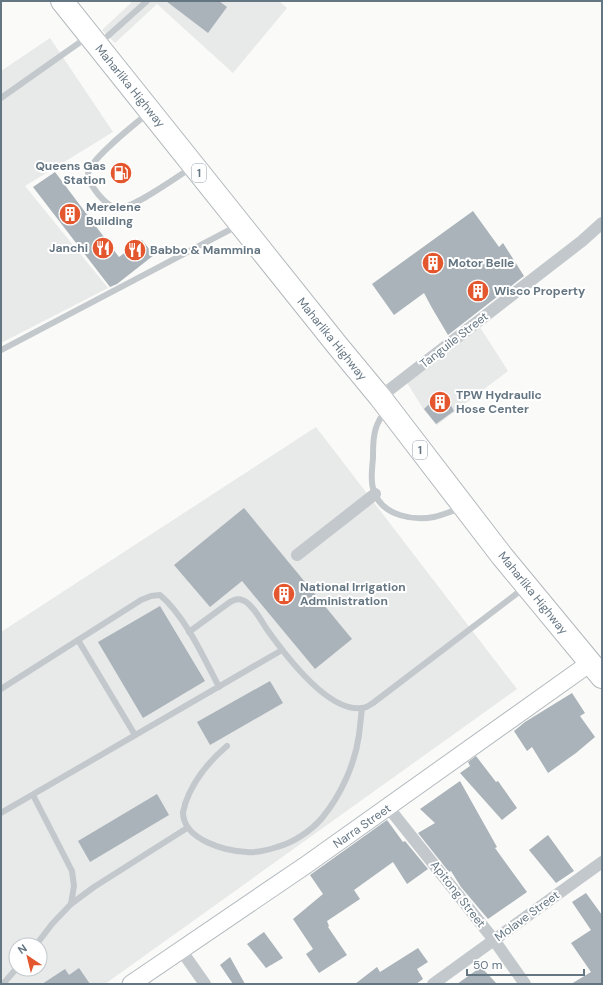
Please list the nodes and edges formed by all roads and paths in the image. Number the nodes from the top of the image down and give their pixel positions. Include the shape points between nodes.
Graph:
1 (62, 1) edge
2 (147, 1) edge
3 (94, 40) junction
4 (1, 98) edge
5 (150, 111) junction
6 (194, 166) junction
7 (602, 223) edge
8 (240, 224) junction
9 (1, 350) edge
10 (384, 403) junction
11 (375, 494) junction
12 (464, 507) junction
13 (297, 555) dead end
14 (527, 586) junction
15 (189, 632) junction
16 (78, 640) junction
17 (282, 650) junction
18 (598, 665) edge
19 (220, 687) junction
20 (1, 689) edge
21 (362, 708) junction
22 (135, 735) junction
23 (227, 746) dead end
24 (33, 795) junction
25 (388, 807) junction
26 (1, 814) edge
27 (187, 828) junction
28 (602, 862) edge
29 (71, 904) junction
30 (42, 937) edge
31 (494, 940) junction
32 (181, 950) junction
33 (131, 984) edge
34 (205, 984) edge
35 (433, 984) edge
36 (524, 984) edge

1 - 3 highway, Maharlika Highway / 1
2 - 3 lane
3 - 4 lane
3 - 5 highway, Maharlika Highway / 1
5 - 6 highway, Maharlika Highway / 1
5 - 6 lane via 90,167 87,175 97,193 116,208 125,207
6 - 8 highway, Maharlika Highway / 1
7 - 10 street, Tanguile Street
8 - 9 lane
8 - 10 highway, Maharlika Highway / 1
10 - 11 lane via 375,436 372,482
10 - 12 highway, Maharlika Highway / 1
11 - 12 lane via 385,507 405,517 436,517
11 - 13 street
12 - 14 highway, Maharlika Highway / 1
14 - 18 highway, Maharlika Highway / 1
14 - 21 lane via 373,703
15 - 16 lane via 165,600 160,596 151,596
15 - 17 lane via 230,602 242,600 251,607
15 - 19 lane
16 - 20 lane
16 - 22 lane
17 - 19 lane
17 - 21 lane via 315,686 331,699 346,706
18 - 25 street, Narra Street
19 - 22 lane
21 - 27 lane via 359,736 339,793 322,818 310,829 278,847 248,852 206,842
22 - 24 lane
23 - 27 lane via 198,777 188,795 183,812
24 - 26 lane
24 - 29 lane via 72,871 74,886
25 - 31 street, Apitong Street
25 - 32 street, Narra Street
27 - 29 lane
28 - 31 street, Molave Street
29 - 30 lane
31 - 35 street, Molave Street
31 - 36 street, Apitong Street
32 - 33 street, Narra Street
32 - 34 street

